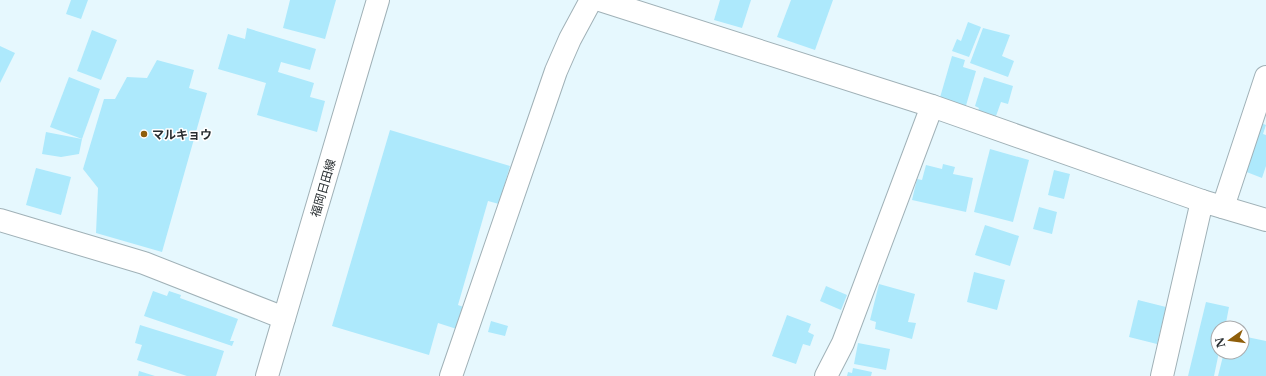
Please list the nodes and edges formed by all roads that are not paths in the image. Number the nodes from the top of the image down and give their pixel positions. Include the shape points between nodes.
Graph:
1 (378, 0) edge
2 (591, 0) edge
3 (600, 0) edge
4 (1266, 77) edge
5 (932, 106) junction
6 (1202, 201) junction
7 (1223, 206) junction
8 (0, 220) edge
9 (1266, 220) edge
10 (284, 318) junction
11 (267, 376) edge
12 (451, 376) edge
13 (826, 376) edge
14 (1162, 376) edge

1 - 10 street, 福岡日田線
2 - 12 street via 556,71
3 - 5 street
4 - 7 street
5 - 6 street
5 - 13 street via 843,344
6 - 7 street
6 - 14 street
7 - 9 street
8 - 10 street via 144,263
10 - 11 street, 福岡日田線

